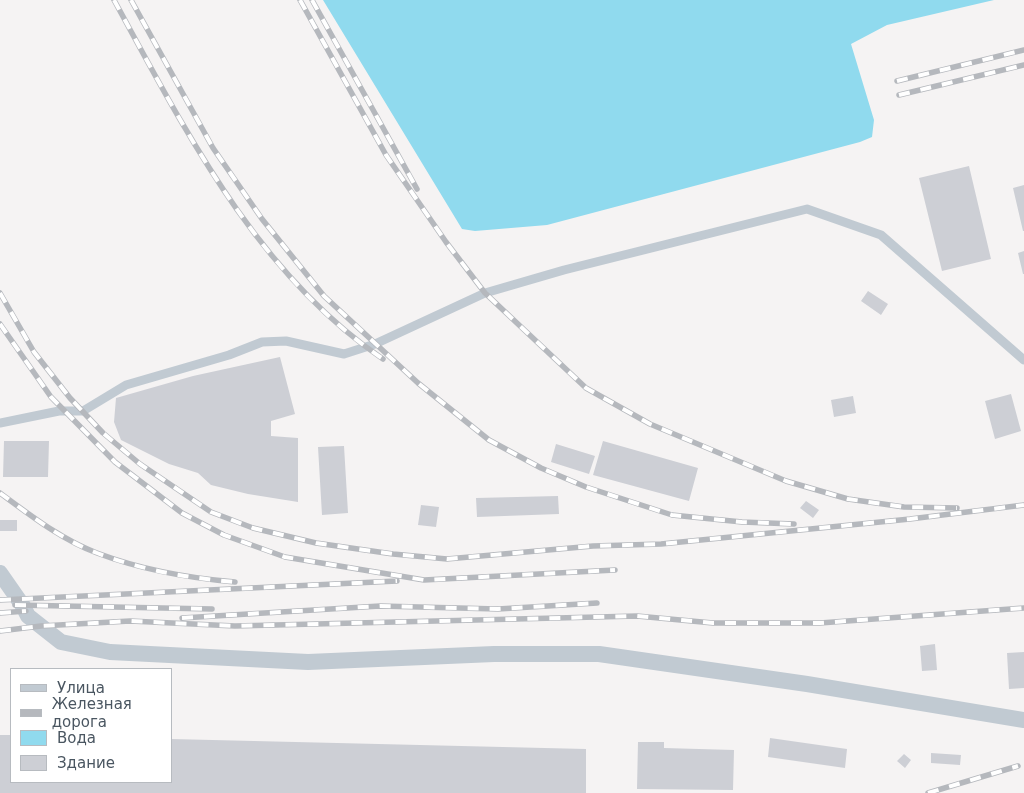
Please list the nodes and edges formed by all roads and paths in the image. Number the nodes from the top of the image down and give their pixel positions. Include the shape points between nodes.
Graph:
1 (1024, 360) edge
2 (0, 423) edge
3 (0, 572) edge
4 (1024, 720) edge

1 - 2 lane via 881,235 807,209 485,293 375,344 344,354 286,341 262,342 126,385 82,411 59,411
3 - 4 street via 28,616 61,642 110,652 308,662 494,654 599,654

